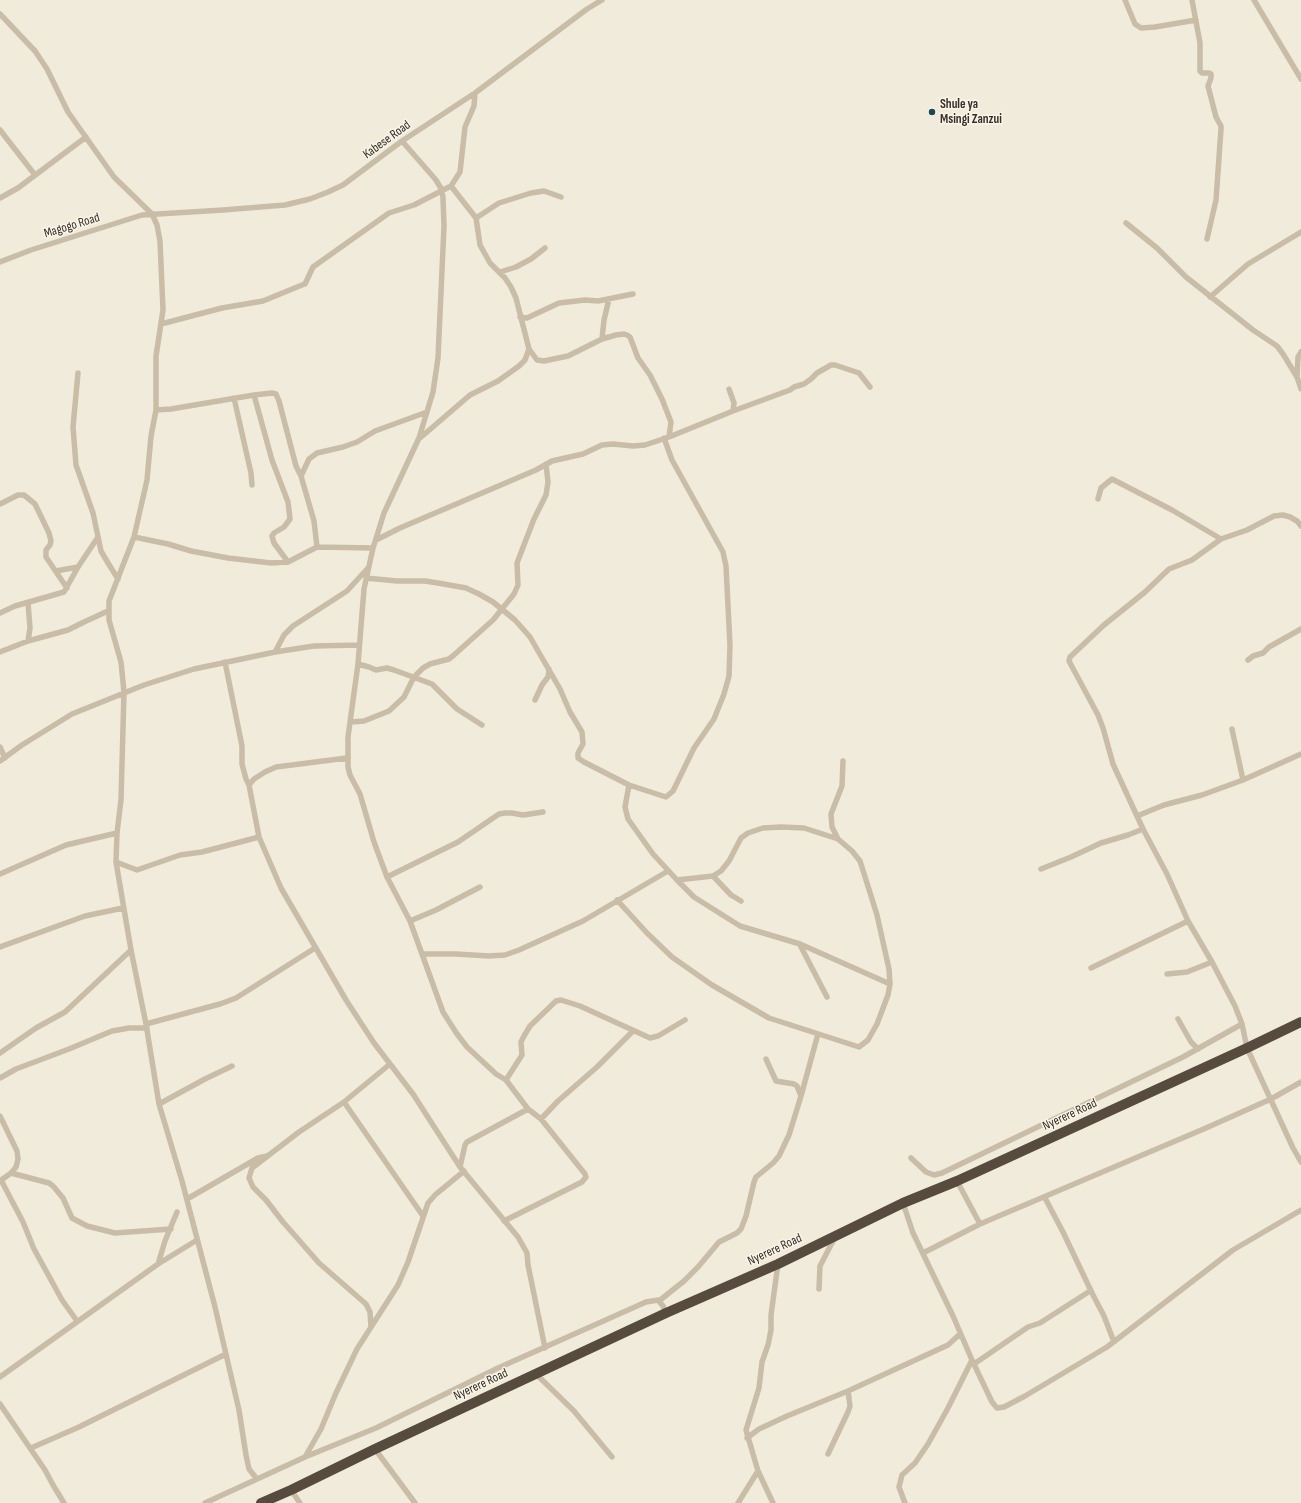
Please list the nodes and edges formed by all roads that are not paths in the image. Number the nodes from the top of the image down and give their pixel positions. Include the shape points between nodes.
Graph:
1 (602, 0) edge
2 (1125, 0) edge
3 (1192, 0) edge
4 (1254, 0) edge
5 (0, 14) edge
6 (1196, 20) junction
7 (1301, 79) edge
8 (475, 93) junction
9 (0, 130) edge
10 (86, 137) junction
11 (402, 141) junction
12 (35, 175) junction
13 (451, 186) junction
14 (442, 190) junction
15 (561, 197) dead end
16 (0, 198) edge
17 (152, 214) junction
18 (476, 218) junction
19 (1126, 223) dead end
20 (1301, 232) edge
21 (1207, 239) dead end
22 (545, 248) dead end
23 (0, 262) edge
24 (500, 272) junction
25 (633, 294) dead end
26 (1210, 296) junction
27 (609, 299) junction
28 (520, 317) junction
29 (161, 324) junction
30 (602, 339) junction
31 (529, 349) junction
32 (1301, 352) edge
33 (78, 373) dead end
34 (1298, 376) edge
35 (870, 387) dead end
36 (728, 389) dead end
37 (1301, 390) edge
38 (254, 395) junction
39 (234, 398) junction
40 (156, 410) junction
41 (732, 411) junction
42 (427, 412) junction
43 (666, 437) junction
44 (419, 438) junction
45 (546, 464) junction
46 (301, 476) junction
47 (252, 486) dead end
48 (1098, 498) dead end
49 (0, 504) edge
50 (1301, 526) edge
51 (98, 537) junction
52 (134, 537) junction
53 (376, 540) junction
54 (1221, 540) junction
55 (317, 547) junction
56 (373, 548) junction
57 (288, 562) junction
58 (369, 566) junction
59 (78, 567) junction
60 (56, 571) junction
61 (366, 578) junction
62 (118, 579) junction
63 (67, 588) junction
64 (28, 603) junction
65 (502, 609) junction
66 (108, 611) junction
67 (0, 613) edge
68 (1301, 628) edge
69 (28, 641) junction
70 (359, 645) junction
71 (0, 652) edge
72 (275, 652) junction
73 (1248, 660) dead end
74 (225, 662) junction
75 (358, 664) junction
76 (549, 668) junction
77 (414, 677) junction
78 (124, 692) junction
79 (535, 700) dead end
80 (351, 722) junction
81 (482, 725) dead end
82 (1232, 729) dead end
83 (0, 748) edge
84 (1301, 754) edge
85 (347, 758) junction
86 (2, 760) edge
87 (843, 761) dead end
88 (1244, 780) junction
89 (249, 784) junction
90 (629, 785) junction
91 (543, 812) dead end
92 (1137, 816) junction
93 (1143, 829) junction
94 (117, 833) junction
95 (259, 837) junction
96 (838, 839) junction
97 (116, 862) junction
98 (1041, 869) dead end
99 (668, 871) junction
100 (0, 874) edge
101 (713, 876) junction
102 (387, 877) junction
103 (677, 880) junction
104 (480, 887) dead end
105 (617, 900) junction
106 (741, 901) dead end
107 (123, 908) junction
108 (410, 921) junction
109 (1188, 921) junction
110 (800, 944) junction
111 (0, 947) edge
112 (315, 948) junction
113 (131, 950) junction
114 (422, 954) junction
115 (1212, 962) junction
116 (1091, 968) dead end
117 (1167, 974) dead end
118 (890, 984) junction
119 (827, 997) dead end
120 (1178, 1019) dead end
121 (685, 1020) dead end
122 (1301, 1022) edge
123 (1242, 1024) junction
124 (146, 1026) junction
125 (633, 1030) junction
126 (818, 1034) junction
127 (1247, 1048) junction
128 (1198, 1049) junction
129 (0, 1053) edge
130 (766, 1060) dead end
131 (390, 1064) junction
132 (232, 1066) dead end
133 (0, 1078) edge
134 (506, 1080) junction
135 (1301, 1082) edge
136 (801, 1096) junction
137 (1270, 1099) junction
138 (344, 1102) junction
139 (159, 1104) junction
140 (528, 1109) junction
141 (0, 1116) edge
142 (541, 1119) junction
143 (270, 1156) junction
144 (911, 1158) dead end
145 (1301, 1162) edge
146 (462, 1169) junction
147 (11, 1173) junction
148 (0, 1180) edge
149 (957, 1181) junction
150 (1045, 1198) junction
151 (187, 1199) junction
152 (903, 1203) junction
153 (1301, 1210) edge
154 (177, 1212) dead end
155 (423, 1216) junction
156 (504, 1221) junction
157 (980, 1224) junction
158 (171, 1228) junction
159 (835, 1237) junction
160 (198, 1240) junction
161 (923, 1253) junction
162 (158, 1264) junction
163 (778, 1264) junction
164 (819, 1289) dead end
165 (1090, 1291) junction
166 (659, 1301) junction
167 (666, 1313) junction
168 (77, 1321) junction
169 (371, 1327) junction
170 (960, 1334) junction
171 (1114, 1342) junction
172 (545, 1348) junction
173 (226, 1354) junction
174 (973, 1362) junction
175 (536, 1374) junction
176 (0, 1377) edge
177 (848, 1391) junction
178 (0, 1404) edge
179 (747, 1438) junction
180 (31, 1448) junction
181 (375, 1449) junction
182 (828, 1454) dead end
183 (305, 1457) junction
184 (612, 1457) dead end
185 (758, 1471) junction
186 (257, 1479) junction
187 (291, 1490) junction
188 (64, 1503) edge
189 (205, 1503) edge
190 (261, 1503) edge
191 (300, 1503) edge
192 (415, 1503) edge
193 (738, 1503) edge
194 (773, 1503) edge
195 (905, 1503) edge

1 - 8 street, Kabese Road
2 - 6 street via 1135,24 1141,28
3 - 6 street
4 - 7 street
5 - 10 street via 39,57 68,112
6 - 21 street via 1200,43 1200,71 1210,74 1208,86 1221,126 1218,188
8 - 11 street, Kabese Road
8 - 13 street via 474,106 465,127 460,172
9 - 12 street
10 - 12 street
10 - 17 street via 114,177
11 - 14 street
11 - 17 street, Kabese Road via 343,185 310,199 284,205
12 - 16 street
13 - 14 street
13 - 18 street
14 - 29 street via 414,205 389,213 313,267 305,284 263,301 222,308
14 - 42 street via 444,226 438,358
15 - 18 street via 544,191 532,193 499,203
17 - 23 street, Magogo Road via 133,217
17 - 29 street via 160,241 164,298
18 - 24 street via 480,245 490,263
19 - 26 street
20 - 26 street via 1248,264
22 - 24 street via 516,267
24 - 28 street via 513,292
25 - 27 street
26 - 34 street via 1277,346
27 - 28 street via 559,303 527,318
27 - 30 street
28 - 31 street
29 - 40 street via 156,356
30 - 31 street via 568,356 544,361 537,360
30 - 43 street via 624,334 630,337 638,358 654,382 670,419 671,427
31 - 44 street via 525,360 519,366 470,395
32 - 34 street via 1298,356
33 - 51 street via 73,427 76,465 93,513
34 - 37 street
35 - 41 street via 859,373 831,365 811,380 790,390
36 - 41 street via 734,403
38 - 39 street
38 - 46 street via 272,393 278,398
38 - 57 street via 276,474 286,493 290,514 288,522 272,536
39 - 40 street
39 - 47 street
40 - 52 street via 147,480
41 - 43 street
42 - 44 street
42 - 46 street via 375,431 358,442 314,455 309,459
43 - 45 street via 633,446 602,445 583,454
43 - 90 street via 672,460 723,552 730,625 729,676 728,685 714,719 694,748 670,794 665,798
44 - 53 street via 384,513
45 - 53 street
45 - 65 street via 546,495 517,563 516,591
46 - 55 street via 314,521
48 - 54 street via 1101,488 1112,479 1172,510
49 - 60 street via 18,495 24,495 35,504 51,541 46,550 46,557
50 - 54 street via 1294,518 1279,514
51 - 59 street
51 - 62 street via 104,557
52 - 57 street via 228,558 271,563
52 - 62 street
53 - 56 street
54 - 92 street via 1192,560 1169,569 1070,657 1069,661 1098,715 1113,764
55 - 56 street
55 - 57 street
56 - 58 street
58 - 61 street
58 - 72 street via 347,591 293,626 284,635
59 - 60 street
59 - 63 street
60 - 63 street
61 - 65 street via 397,582 425,581 466,588
61 - 70 street
62 - 66 street via 109,601
63 - 64 street via 60,593
64 - 67 street
64 - 69 street
65 - 76 street via 530,637
65 - 77 street via 454,656 430,664
66 - 69 street via 68,630
66 - 78 street via 121,662
68 - 73 street
69 - 71 street
70 - 72 street via 314,646
70 - 75 street
72 - 74 street
74 - 78 street via 194,669
74 - 89 street via 242,746 242,764
75 - 77 street via 376,670 387,668
75 - 80 street
76 - 79 street via 547,680
76 - 90 street via 582,732 583,744 578,758
77 - 80 street via 404,697 389,711
77 - 81 street via 432,684 460,711
78 - 86 street via 72,714
78 - 94 street via 121,800
80 - 85 street
82 - 88 street
83 - 86 street
84 - 88 street
85 - 89 street via 276,767
85 - 102 street via 350,775 360,794
87 - 96 street via 842,786 831,814 832,827
88 - 92 street via 1202,795 1159,806
89 - 95 street
90 - 99 street via 625,807 628,819
91 - 102 street via 523,815 512,812 499,814 458,842
92 - 93 street
93 - 98 street via 1102,842
93 - 109 street
94 - 97 street
94 - 100 street via 66,845
95 - 97 street via 180,855 137,870
95 - 112 street via 280,888
96 - 101 street via 804,828 763,828 741,838 725,867
96 - 118 street via 860,862 877,915
97 - 107 street
99 - 103 street
99 - 105 street
101 - 103 street
101 - 106 street via 731,895
102 - 108 street
103 - 110 street via 694,897 740,926
104 - 108 street
105 - 114 street via 551,937 505,955
105 - 126 street via 672,957 712,985 769,1018
107 - 111 street via 86,916
107 - 113 street
108 - 114 street
109 - 115 street
109 - 116 street
110 - 118 street
110 - 119 street
112 - 124 street via 236,998
112 - 131 street via 374,1044
113 - 124 street
113 - 129 street via 65,1012
114 - 134 street via 444,1012 457,1034 481,1061
115 - 117 street via 1186,972
115 - 123 street
118 - 126 street via 877,1024 862,1046
120 - 128 street
121 - 125 street via 654,1038
122 - 127 highway, Nyerere Road
123 - 127 street
123 - 128 street
124 - 133 street via 112,1031 16,1069
124 - 139 street
125 - 134 street via 580,1006 556,1001 530,1026 521,1042 522,1055
125 - 142 street
126 - 136 street
127 - 137 street
127 - 149 highway, Nyerere Road
128 - 144 street via 942,1173 934,1175 926,1172
130 - 136 street via 776,1081 794,1084
131 - 138 street
131 - 146 street via 413,1094
132 - 139 street
134 - 140 street
135 - 137 street
136 - 166 street via 789,1135 779,1156 756,1177 741,1229 719,1242 684,1281
137 - 145 street
137 - 150 street
138 - 143 street via 299,1132
138 - 155 street
139 - 151 street
140 - 142 street
140 - 146 street via 467,1142
141 - 147 street via 17,1151 16,1167
142 - 156 street via 586,1177 582,1182
143 - 151 street via 258,1158
143 - 169 street via 252,1168 249,1178 252,1187 266,1200 319,1264 366,1304 370,1312
146 - 155 street via 428,1203
146 - 156 street
147 - 148 street
147 - 158 street via 49,1183 63,1198 72,1218 87,1226 115,1232
148 - 168 street via 62,1300
149 - 152 highway, Nyerere Road
149 - 157 street
150 - 157 street
150 - 165 street
151 - 160 street
152 - 159 highway, Nyerere Road
152 - 161 street
153 - 171 street via 1233,1250
154 - 158 street
155 - 169 street via 398,1285
156 - 172 street via 518,1237 527,1253
157 - 161 street
158 - 162 street
159 - 163 highway, Nyerere Road
159 - 164 street via 820,1266
160 - 162 street
160 - 173 street
161 - 170 street
162 - 168 street
163 - 167 highway, Nyerere Road
163 - 179 street via 771,1315 772,1330 762,1362 759,1388 746,1430
165 - 171 street via 1104,1316
165 - 174 street
166 - 167 street
166 - 172 street via 656,1299 646,1302
167 - 175 highway, Nyerere Road
168 - 176 street
169 - 183 street via 357,1350 321,1429
170 - 174 street
170 - 177 street via 948,1345
171 - 174 street via 1054,1380 1000,1408 995,1406
172 - 183 street via 498,1368 376,1428
173 - 180 street
173 - 186 street via 249,1469
174 - 195 street via 928,1444 902,1475 899,1487
175 - 181 highway, Nyerere Road
175 - 184 street via 574,1411
177 - 179 street via 759,1429
177 - 182 street via 850,1406
178 - 180 street
179 - 185 street
180 - 188 street
181 - 187 highway, Nyerere Road
181 - 192 street
183 - 186 street
185 - 193 street
185 - 194 street
186 - 189 street
187 - 190 highway, Nyerere Road
187 - 191 street

